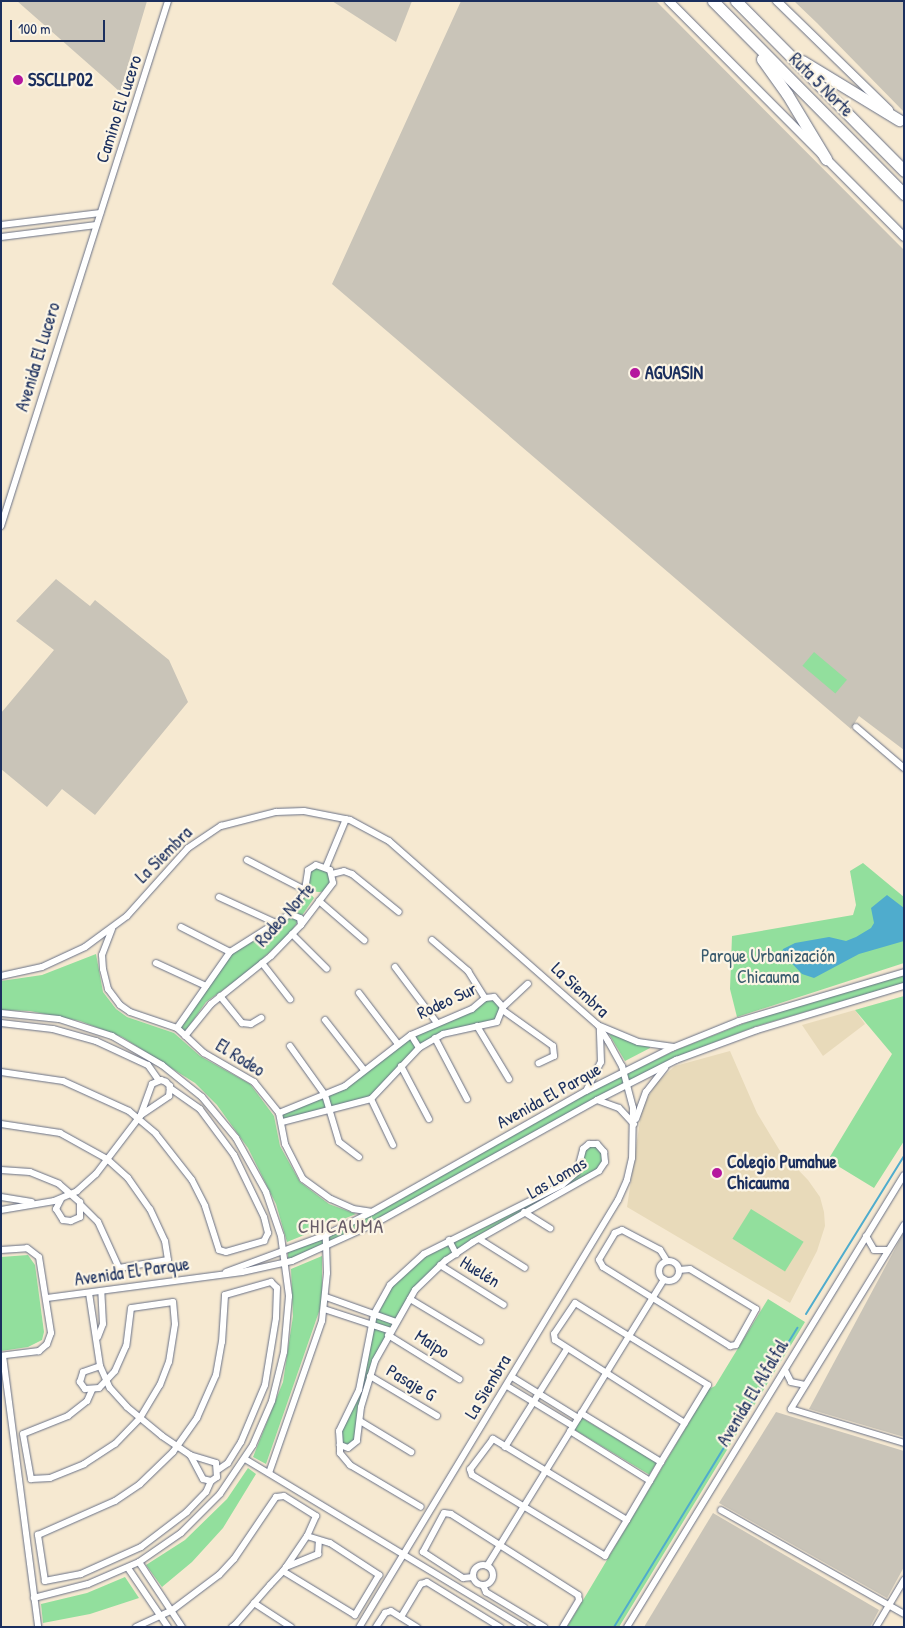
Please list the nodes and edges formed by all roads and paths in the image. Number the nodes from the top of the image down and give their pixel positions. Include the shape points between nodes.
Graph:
1 (669, 1) edge
2 (713, 1) edge
3 (736, 1) edge
4 (777, 1) edge
5 (165, 3) edge
6 (740, 29) junction
7 (781, 47) junction
8 (901, 122) edge
9 (826, 159) junction
10 (904, 171) edge
11 (904, 194) edge
12 (100, 213) junction
13 (1, 225) edge
14 (96, 225) junction
15 (1, 237) edge
16 (904, 238) edge
17 (1, 526) edge
18 (856, 727) dead end
19 (904, 768) edge
20 (346, 819) junction
21 (248, 860) dead end
22 (326, 867) junction
23 (332, 874) junction
24 (305, 890) junction
25 (219, 897) dead end
26 (319, 901) junction
27 (398, 912) dead end
28 (290, 914) junction
29 (278, 924) junction
30 (300, 925) junction
31 (181, 927) dead end
32 (112, 928) junction
33 (292, 934) junction
34 (364, 940) dead end
35 (432, 940) dead end
36 (230, 952) junction
37 (156, 963) dead end
38 (262, 963) junction
39 (395, 967) dead end
40 (327, 970) dead end
41 (904, 972) edge
42 (1, 976) edge
43 (528, 984) dead end
44 (206, 986) junction
45 (904, 986) edge
46 (856, 987) junction
47 (359, 993) dead end
48 (202, 994) junction
49 (220, 996) junction
50 (484, 998) junction
51 (290, 999) dead end
52 (859, 999) junction
53 (214, 1001) junction
54 (504, 1009) junction
55 (1, 1013) edge
56 (754, 1016) junction
57 (261, 1018) dead end
58 (325, 1020) dead end
59 (1, 1023) edge
60 (438, 1023) junction
61 (598, 1024) junction
62 (477, 1026) junction
63 (177, 1028) junction
64 (716, 1029) junction
65 (757, 1030) junction
66 (411, 1035) junction
67 (185, 1036) junction
68 (435, 1038) junction
69 (720, 1043) junction
70 (398, 1044) junction
71 (290, 1046) dead end
72 (675, 1047) junction
73 (419, 1048) junction
74 (540, 1063) dead end
75 (671, 1063) junction
76 (401, 1066) junction
77 (364, 1070) junction
78 (1, 1072) edge
79 (624, 1072) junction
80 (509, 1079) dead end
81 (159, 1081) junction
82 (628, 1084) junction
83 (170, 1088) junction
84 (586, 1091) junction
85 (326, 1095) junction
86 (371, 1099) junction
87 (467, 1099) dead end
88 (597, 1100) junction
89 (330, 1109) junction
90 (279, 1113) junction
91 (140, 1116) junction
92 (429, 1119) dead end
93 (282, 1122) junction
94 (1, 1124) edge
95 (634, 1125) junction
96 (393, 1145) dead end
97 (359, 1157) dead end
98 (107, 1159) junction
99 (1, 1170) edge
100 (904, 1175) edge
101 (72, 1195) junction
102 (1, 1197) edge
103 (61, 1199) junction
104 (41, 1204) junction
105 (81, 1205) junction
106 (520, 1207) junction
107 (1, 1210) edge
108 (372, 1212) junction
109 (525, 1214) junction
110 (904, 1225) edge
111 (550, 1228) dead end
112 (326, 1235) junction
113 (866, 1236) junction
114 (479, 1238) junction
115 (449, 1240) junction
116 (327, 1247) junction
117 (1, 1250) edge
118 (284, 1250) junction
119 (888, 1250) junction
120 (456, 1254) junction
121 (667, 1261) junction
122 (286, 1263) junction
123 (440, 1265) junction
124 (525, 1268) dead end
125 (679, 1270) junction
126 (221, 1274) junction
127 (664, 1280) junction
128 (101, 1291) junction
129 (89, 1293) junction
130 (326, 1297) junction
131 (47, 1298) junction
132 (652, 1298) junction
133 (410, 1299) junction
134 (504, 1305) dead end
135 (324, 1309) junction
136 (374, 1314) junction
137 (396, 1322) junction
138 (371, 1324) junction
139 (390, 1333) junction
140 (630, 1335) junction
141 (98, 1337) junction
142 (480, 1341) dead end
143 (568, 1348) junction
144 (2, 1356) edge
145 (100, 1366) junction
146 (784, 1370) junction
147 (606, 1373) junction
148 (370, 1376) junction
149 (512, 1377) junction
150 (459, 1379) dead end
151 (106, 1381) junction
152 (805, 1385) junction
153 (507, 1386) junction
154 (92, 1390) junction
155 (362, 1391) junction
156 (538, 1394) junction
157 (533, 1402) junction
158 (437, 1416) dead end
159 (580, 1416) junction
160 (140, 1418) junction
161 (360, 1421) junction
162 (686, 1423) junction
163 (572, 1428) junction
164 (904, 1443) edge
165 (340, 1446) junction
166 (178, 1447) junction
167 (505, 1447) junction
168 (410, 1452) dead end
169 (190, 1455) junction
170 (245, 1459) junction
171 (662, 1462) junction
172 (219, 1469) junction
173 (546, 1471) junction
174 (270, 1473) junction
175 (210, 1481) junction
176 (650, 1481) junction
177 (524, 1506) junction
178 (421, 1507) dead end
179 (720, 1510) dead end
180 (627, 1520) junction
181 (307, 1536) junction
182 (319, 1541) junction
183 (500, 1545) junction
184 (404, 1554) junction
185 (139, 1562) junction
186 (487, 1566) junction
187 (128, 1568) junction
188 (284, 1569) junction
189 (473, 1577) junction
190 (904, 1580) edge
191 (483, 1584) junction
192 (34, 1598) junction
193 (254, 1603) junction
194 (888, 1606) junction
195 (171, 1611) junction
196 (904, 1614) edge
197 (161, 1616) junction
198 (401, 1617) junction
199 (234, 1626) edge
200 (38, 1627) edge
201 (136, 1627) edge
202 (168, 1627) edge
203 (182, 1627) edge
204 (291, 1627) edge
205 (359, 1627) edge
206 (376, 1627) edge
207 (417, 1627) edge
208 (500, 1627) edge
209 (524, 1627) edge
210 (544, 1627) edge
211 (563, 1627) edge
212 (627, 1627) edge
213 (876, 1627) edge

1 - 9 street
2 - 6 highway, Ruta 5 Norte
3 - 7 highway, Ruta 5 Norte
4 - 8 street
5 - 12 street, Camino El Lucero
6 - 9 highway via 787,94
6 - 11 highway, Ruta 5 Norte
7 - 8 highway
7 - 10 highway, Ruta 5 Norte
9 - 16 street
12 - 13 street
12 - 14 street, Camino El Lucero
14 - 15 street
14 - 17 street, Avenida El Lucero
18 - 19 street
20 - 22 street
20 - 32 street, La Siembra via 304,811 276,812 221,826 204,835 174,861 127,916
20 - 61 street, La Siembra via 389,841
21 - 24 street
22 - 23 street, Rodeo Norte
22 - 24 street, Rodeo Norte via 316,865 308,870
23 - 26 street, Rodeo Norte via 333,883
23 - 27 street via 344,871 352,874
24 - 28 street, Rodeo Norte
25 - 29 street
26 - 30 street, Rodeo Norte
26 - 34 street
28 - 29 street, Rodeo Norte
28 - 30 street via 297,915
29 - 36 street, Rodeo Norte
30 - 33 street, Rodeo Norte
31 - 36 street
32 - 42 street, La Siembra via 85,947 47,965
32 - 63 street, El Rodeo via 102,955 111,994 130,1012
33 - 38 street, Rodeo Norte
33 - 40 street
35 - 50 street via 468,971
36 - 44 street, Rodeo Norte
37 - 44 street
38 - 49 street, Rodeo Norte
38 - 51 street
39 - 60 street
41 - 46 street, Avenida El Parque
43 - 54 street
44 - 48 street, Rodeo Norte
45 - 52 street, Avenida El Parque
46 - 52 street via 860,992
46 - 56 street, Avenida El Parque
47 - 70 street
48 - 53 street
48 - 63 street, Rodeo Norte
49 - 53 street, Rodeo Norte
49 - 57 street via 242,1023 251,1024
50 - 54 street, Rodeo Sur via 494,997
50 - 60 street, Rodeo Sur via 472,1009
52 - 65 street, Avenida El Parque
53 - 67 street, Rodeo Norte
54 - 62 street, Rodeo Sur via 497,1022
54 - 74 street via 553,1046 554,1056
55 - 118 street via 44,1016 99,1031 138,1049 183,1080 220,1116 249,1157 272,1207
56 - 64 street, Avenida El Parque
56 - 65 street via 751,1023
58 - 77 street
59 - 81 street via 53,1029 96,1041 148,1065
60 - 66 street, Rodeo Sur
61 - 72 street via 638,1042
61 - 79 street, La Siembra
61 - 84 street via 602,1057
62 - 68 street, Rodeo Sur
62 - 80 street
63 - 67 street, El Rodeo
64 - 69 street
64 - 72 street, Avenida El Parque
65 - 69 street, Avenida El Parque
66 - 70 street, Rodeo Sur
66 - 73 street
67 - 90 street, El Rodeo via 204,1053 254,1082
68 - 73 street, Rodeo Sur
68 - 87 street
69 - 75 street, Avenida El Parque
70 - 77 street, Rodeo Sur
71 - 85 street
72 - 79 street, Avenida El Parque
73 - 76 street, Rodeo Sur
75 - 82 street, Avenida El Parque
75 - 95 street via 646,1092
76 - 86 street, Rodeo Sur
76 - 92 street
77 - 85 street, Rodeo Sur via 345,1086
78 - 91 street via 34,1075 76,1086
79 - 82 street, La Siembra
79 - 84 street, Avenida El Parque
81 - 83 street via 166,1082
81 - 91 street via 152,1084
82 - 88 street, Avenida El Parque
82 - 95 street, La Siembra
83 - 91 street via 169,1096
83 - 91 street via 200,1109 234,1155 261,1210 268,1231 265,1240 226,1252 219,1250 196,1188
84 - 108 street, Avenida El Parque
85 - 89 street
85 - 90 street, Rodeo Sur
86 - 89 street
86 - 96 street
88 - 95 street via 619,1108
88 - 116 street, Avenida El Parque
89 - 93 street
89 - 97 street via 335,1135
90 - 93 street, El Rodeo
91 - 98 street
93 - 108 street, El Rodeo via 285,1144 303,1179 331,1199 353,1209
94 - 98 street via 60,1133
95 - 149 street, La Siembra via 632,1158 618,1200
98 - 101 street
98 - 105 street via 128,1178 150,1209 164,1241 168,1260 118,1267 103,1229 94,1215
99 - 101 street via 30,1172
100 - 113 street, Avenida El Alfalfal
101 - 103 street
101 - 105 street
102 - 104 street
103 - 104 street
103 - 105 street via 56,1208 63,1220 80,1217
104 - 107 street
106 - 109 street
106 - 109 street, Las Lomas via 573,1176 587,1145 597,1144 603,1149 606,1159 599,1171
106 - 115 street, Las Lomas
108 - 112 street, Avenida El Parque
109 - 111 street
109 - 114 street, Las Lomas
110 - 119 street
112 - 116 street
112 - 118 street, Avenida El Parque
113 - 119 street via 874,1250
113 - 146 street, Avenida El Alfalfal
114 - 120 street, Las Lomas
114 - 124 street
115 - 120 street
115 - 136 street, Las Lomas via 400,1273
116 - 122 street, Avenida El Parque
116 - 130 street
117 - 131 street via 23,1247 37,1254
118 - 122 street
118 - 126 street, Avenida El Parque
119 - 152 street
120 - 123 street, Las Lomas
121 - 125 street via 676,1264
121 - 127 street via 659,1271
121 - 132 street via 660,1250 622,1230 599,1260 602,1266
122 - 126 street, Avenida El Parque
122 - 170 street via 289,1296 281,1369 266,1416
123 - 133 street, Las Lomas
123 - 134 street, Huelén
125 - 127 street via 675,1279
125 - 132 street via 690,1269 756,1309 736,1345 730,1346
126 - 128 street, Avenida El Parque
127 - 132 street
128 - 129 street, Avenida El Parque
128 - 141 street via 103,1324
129 - 131 street, Avenida El Parque
129 - 141 street
130 - 135 street
130 - 136 street
131 - 144 street via 51,1333 47,1344 35,1352
132 - 140 street
133 - 137 street, Las Lomas
133 - 142 street
135 - 138 street
135 - 174 street
136 - 137 street
136 - 138 street, Las Lomas
137 - 139 street, Las Lomas
138 - 139 street
138 - 155 street, Las Lomas
139 - 148 street, Las Lomas
139 - 150 street, Maipo
140 - 143 street via 575,1303 554,1335 556,1341
140 - 147 street
140 - 162 street via 708,1385
141 - 145 street
143 - 147 street
143 - 156 street
144 - 192 street
145 - 151 street
145 - 154 street via 86,1369 81,1376 83,1387
146 - 152 street via 791,1382
146 - 212 street, Avenida El Alfalfal
147 - 159 street
147 - 162 street
148 - 155 street, Las Lomas
148 - 158 street, Pasaje G
149 - 153 street, La Siembra
149 - 156 street
151 - 154 street
151 - 160 street
151 - 160 street via 116,1371 123,1354 131,1308 173,1302 175,1324 169,1362
152 - 164 street via 792,1409
153 - 157 street
153 - 184 street, La Siembra
154 - 160 street via 87,1402 75,1412 23,1434 31,1479 61,1474 95,1458
155 - 161 street, Las Lomas
155 - 165 street, Las Lomas via 339,1431
156 - 157 street
156 - 159 street
157 - 163 street
157 - 167 street
159 - 163 street
159 - 171 street
160 - 166 street
161 - 165 street, Las Lomas via 356,1444 348,1448
161 - 168 street
162 - 171 street
163 - 173 street
163 - 176 street
165 - 178 street via 340,1453 350,1464
166 - 169 street
166 - 172 street via 197,1418 216,1375 225,1295 273,1283 276,1288 275,1330 265,1385 241,1442 228,1463
166 - 175 street via 152,1474 115,1501 38,1535 45,1581 81,1574 141,1547 186,1512 206,1492
167 - 173 street
167 - 177 street via 490,1440 470,1473
169 - 172 street via 216,1463
169 - 175 street via 201,1477
170 - 174 street
170 - 185 street via 198,1518
171 - 176 street
172 - 175 street via 217,1477
173 - 177 street
173 - 180 street
174 - 184 street
176 - 180 street
177 - 180 street via 605,1556
177 - 183 street
179 - 194 street
181 - 182 street
181 - 188 street
181 - 195 street via 317,1517 284,1496 276,1497 234,1558 204,1588
182 - 188 street via 320,1549 316,1555
182 - 188 street via 330,1543 379,1575 355,1615
183 - 186 street
183 - 189 street via 451,1514 443,1514 423,1552 463,1578
183 - 211 street via 578,1594 580,1600
184 - 205 street, La Siembra
184 - 209 street
185 - 187 street
185 - 195 street
186 - 189 street via 478,1566
186 - 191 street via 492,1577
187 - 192 street via 76,1588
187 - 197 street
188 - 193 street
189 - 191 street
190 - 194 street
191 - 210 street via 486,1592
192 - 200 street
193 - 199 street
193 - 204 street
194 - 196 street
194 - 213 street
195 - 197 street
195 - 203 street
197 - 201 street
197 - 202 street
198 - 206 street via 389,1611
198 - 207 street
198 - 208 street via 421,1584 427,1582

